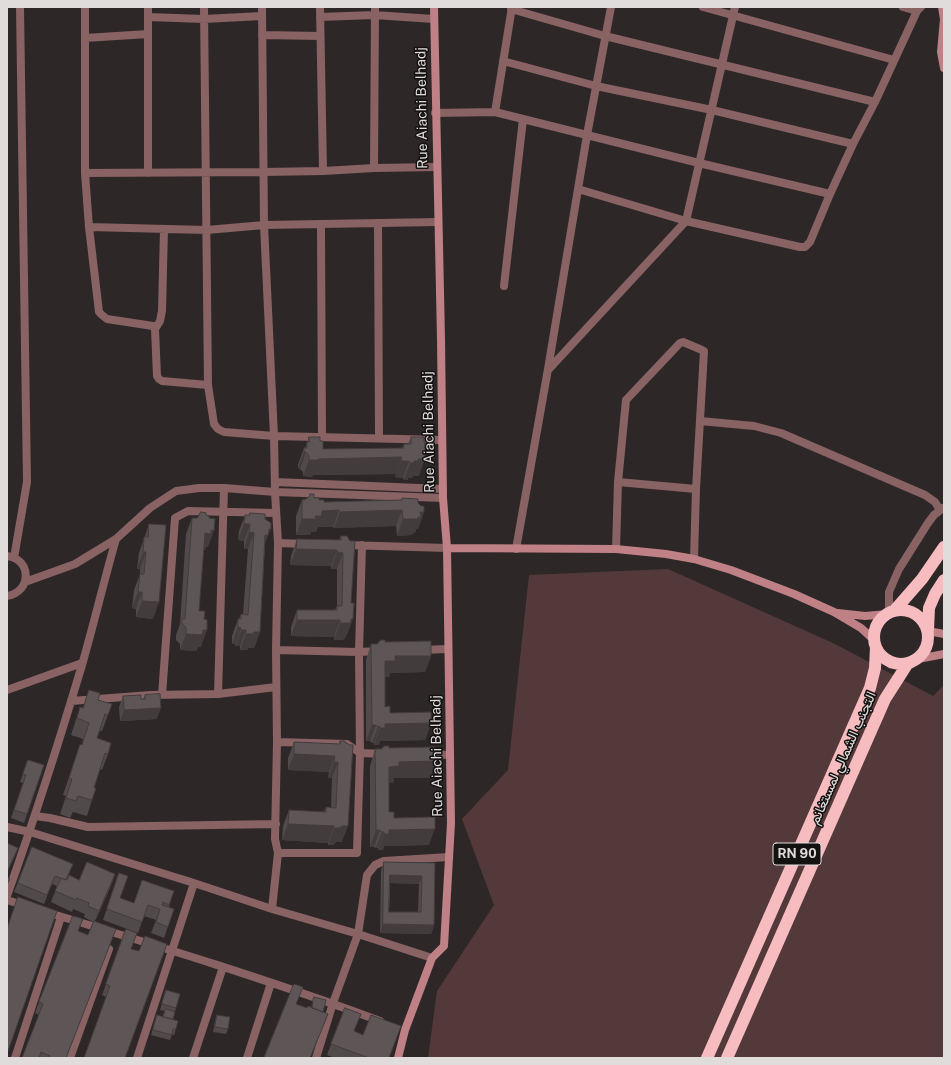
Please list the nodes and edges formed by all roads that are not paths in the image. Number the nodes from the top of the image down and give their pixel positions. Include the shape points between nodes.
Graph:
1 (20, 7) edge
2 (85, 7) edge
3 (148, 7) edge
4 (204, 7) edge
5 (320, 7) edge
6 (434, 7) edge
7 (611, 7) edge
8 (703, 7) edge
9 (735, 7) edge
10 (903, 7) edge
11 (942, 7) edge
12 (511, 8) edge
13 (919, 9) edge
14 (262, 11) edge
15 (375, 11) edge
16 (733, 16) junction
17 (148, 17) junction
18 (320, 17) junction
19 (204, 19) junction
20 (434, 19) junction
21 (944, 19) edge
22 (148, 34) junction
23 (262, 35) junction
24 (320, 36) junction
25 (605, 36) junction
26 (85, 38) junction
27 (894, 60) junction
28 (503, 61) junction
29 (722, 64) junction
30 (944, 68) edge
31 (596, 86) junction
32 (875, 102) junction
33 (712, 110) junction
34 (495, 112) junction
35 (435, 113) junction
36 (523, 119) junction
37 (587, 135) junction
38 (853, 144) junction
39 (699, 163) junction
40 (437, 167) junction
41 (374, 168) junction
42 (323, 171) junction
43 (206, 172) junction
44 (264, 172) junction
45 (85, 173) junction
46 (148, 173) junction
47 (578, 189) junction
48 (830, 194) junction
49 (686, 221) junction
50 (438, 222) junction
51 (378, 223) junction
52 (321, 224) junction
53 (264, 225) junction
54 (89, 228) junction
55 (164, 229) junction
56 (207, 230) junction
57 (504, 286) dead end
58 (155, 329) junction
59 (548, 369) junction
60 (208, 385) junction
61 (700, 421) junction
62 (274, 436) junction
63 (322, 437) junction
64 (379, 438) junction
65 (442, 440) junction
66 (275, 482) junction
67 (618, 482) junction
68 (224, 488) junction
69 (443, 489) junction
70 (696, 489) junction
71 (275, 492) junction
72 (443, 498) junction
73 (942, 509) edge
74 (223, 512) junction
75 (276, 513) junction
76 (116, 539) junction
77 (278, 543) junction
78 (316, 544) edge
79 (339, 545) edge
80 (362, 545) junction
81 (944, 547) edge
82 (447, 548) junction
83 (516, 549) junction
84 (616, 550) junction
85 (11, 557) edge
86 (694, 559) junction
87 (944, 580) edge
88 (25, 582) junction
89 (7, 596) edge
90 (834, 612) junction
91 (890, 613) junction
92 (928, 631) junction
93 (944, 634) edge
94 (875, 644) junction
95 (448, 649) junction
96 (276, 650) junction
97 (411, 650) edge
98 (389, 651) edge
99 (359, 652) junction
100 (944, 654) edge
101 (913, 661) junction
102 (82, 663) junction
103 (276, 687) junction
104 (7, 690) edge
105 (218, 694) junction
106 (162, 695) junction
107 (71, 701) junction
108 (277, 742) junction
109 (360, 753) junction
110 (390, 754) edge
111 (413, 754) edge
112 (450, 755) junction
113 (35, 816) junction
114 (276, 824) junction
115 (7, 826) edge
116 (30, 832) junction
117 (278, 853) junction
118 (449, 857) junction
119 (194, 883) junction
120 (7, 896) edge
121 (7, 900) edge
122 (272, 909) junction
123 (61, 917) junction
124 (114, 933) junction
125 (358, 934) junction
126 (172, 950) junction
127 (432, 958) junction
128 (223, 967) junction
129 (271, 983) junction
130 (333, 1003) junction
131 (398, 1027) junction
132 (15, 1058) edge
133 (70, 1058) edge
134 (137, 1058) edge
135 (193, 1058) edge
136 (247, 1058) edge
137 (316, 1058) edge
138 (398, 1058) edge
139 (707, 1058) edge
140 (726, 1058) edge

1 - 85 street via 27,482
2 - 26 street
3 - 17 street
4 - 19 street
5 - 18 street
6 - 20 street, Rue Aiachi Belhadj
7 - 25 street
8 - 16 street
9 - 16 street
10 - 13 street
11 - 21 street
12 - 25 street
12 - 28 street
13 - 27 street
14 - 19 street
14 - 23 street
15 - 18 street
15 - 20 street
15 - 41 street
16 - 27 street
16 - 29 street
17 - 19 street
17 - 22 street
18 - 24 street
19 - 43 street
20 - 35 street, Rue Aiachi Belhadj
21 - 30 street via 941,52
22 - 26 street
22 - 46 street
23 - 24 street
23 - 44 street
24 - 42 street
25 - 29 street
25 - 31 street
26 - 45 street
27 - 32 street
28 - 31 street
28 - 34 street
29 - 32 street
29 - 33 street
31 - 33 street
31 - 37 street
32 - 38 street
33 - 38 street
33 - 39 street
34 - 35 street
34 - 36 street
35 - 40 street, Rue Aiachi Belhadj
36 - 37 street
36 - 57 street
37 - 39 street
37 - 47 street
38 - 48 street
39 - 48 street
39 - 49 street
40 - 41 street
40 - 50 street, Rue Aiachi Belhadj
41 - 42 street
42 - 44 street
43 - 44 street
43 - 46 street
43 - 56 street
44 - 53 street
45 - 46 street
45 - 54 street
47 - 49 street
47 - 59 street
48 - 49 street via 810,242 805,247
49 - 59 street
50 - 51 street
50 - 65 street, Rue Aiachi Belhadj
51 - 52 street
51 - 64 street
52 - 53 street
52 - 63 street
53 - 56 street
53 - 62 street
54 - 55 street
54 - 58 street via 99,312 107,319 153,326
55 - 56 street
55 - 58 street via 162,311
56 - 60 street
58 - 60 street via 159,379
59 - 83 street
60 - 62 street via 214,424 218,429 224,432
61 - 67 street via 704,351 683,342 626,400
61 - 70 street
61 - 73 street via 754,426 782,433 926,495
62 - 63 street
62 - 66 street
63 - 64 street
64 - 65 street
65 - 69 street, Rue Aiachi Belhadj
66 - 69 street
66 - 71 street
67 - 70 street
67 - 84 street
68 - 71 street
68 - 74 street
68 - 76 street via 176,491 150,508
69 - 72 street, Rue Aiachi Belhadj
70 - 86 street
71 - 72 street
71 - 75 street
72 - 82 street, Rue Aiachi Belhadj
73 - 91 street via 928,524 895,578 889,592
74 - 75 street
74 - 105 street
74 - 106 street via 188,511 175,518
75 - 77 street
76 - 88 street via 75,564
76 - 102 street
77 - 78 street
77 - 96 street
79 - 80 street
80 - 82 street
80 - 99 street
81 - 91 highway via 922,579
82 - 83 street
82 - 95 street, Rue Aiachi Belhadj
83 - 84 street
84 - 86 street
85 - 88 street via 23,565
86 - 90 street via 794,594
87 - 92 highway via 929,608
88 - 89 street via 19,591
90 - 91 street via 865,616
90 - 94 street via 861,628
91 - 92 highway via 909,611 921,618
91 - 94 highway via 877,625
92 - 93 street
92 - 101 highway via 927,646
94 - 101 highway via 880,654 893,663
94 - 139 highway, RN 90 via 875,668 870,688
95 - 97 street
95 - 112 street, Rue Aiachi Belhadj
96 - 99 street
96 - 103 street
98 - 99 street
99 - 109 street
100 - 101 street
101 - 140 highway, التجنب الشمالي لمستغانم / RN 90 via 885,699
102 - 104 street
102 - 107 street
103 - 105 street
103 - 108 street
105 - 106 street
106 - 107 street
107 - 113 street
108 - 109 street via 347,744
108 - 114 street
109 - 110 street
109 - 117 street via 357,853
111 - 112 street
112 - 118 street, Rue Aiachi Belhadj
113 - 114 street via 88,827
113 - 116 street
114 - 117 street via 275,839
115 - 116 street
116 - 119 street
116 - 120 street
117 - 122 street
118 - 125 street via 384,861 375,865 367,875
118 - 127 street, Rue Aiachi Belhadj via 444,946
119 - 122 street
119 - 126 street
121 - 123 street
122 - 125 street
123 - 124 street
123 - 132 street
124 - 126 street
124 - 133 street
125 - 127 street
125 - 130 street
126 - 128 street
126 - 134 street
127 - 131 street, Rue Aiachi Belhadj
128 - 129 street
128 - 135 street
129 - 130 street
129 - 136 street
130 - 131 street
130 - 137 street
131 - 138 street, Rue Aiachi Belhadj

